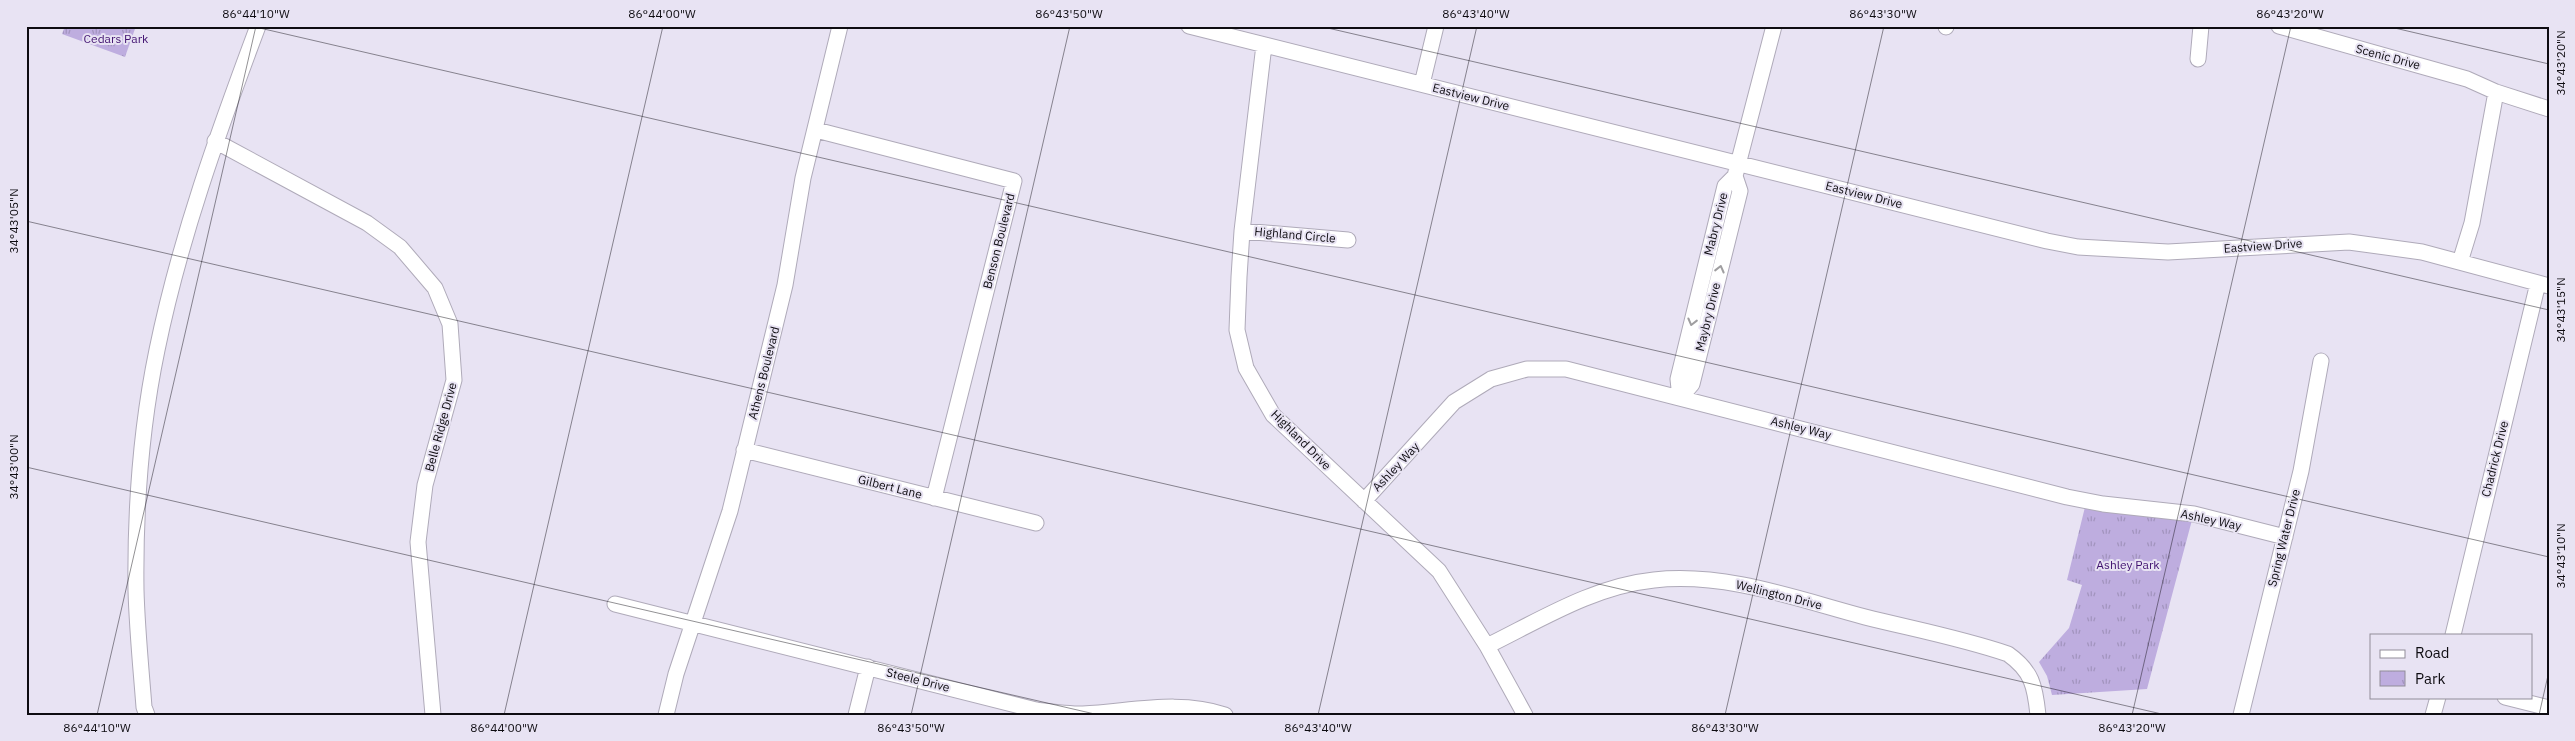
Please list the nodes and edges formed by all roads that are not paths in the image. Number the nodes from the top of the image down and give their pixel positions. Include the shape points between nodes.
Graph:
1 (258, 26) edge
2 (840, 26) edge
3 (1189, 26) edge
4 (1436, 26) edge
5 (1774, 26) edge
6 (2201, 26) edge
7 (2279, 26) edge
8 (1264, 45) junction
9 (2198, 59) dead end
10 (1422, 84) junction
11 (2496, 92) junction
12 (2549, 109) edge
13 (816, 130) junction
14 (215, 141) junction
15 (1736, 170) junction
16 (1242, 231) junction
17 (1348, 240) dead end
18 (2460, 262) junction
19 (2543, 284) edge
20 (2321, 361) dead end
21 (1680, 398) junction
22 (744, 450) junction
23 (934, 498) junction
24 (1364, 501) junction
25 (1036, 523) dead end
26 (2285, 537) junction
27 (615, 604) dead end
28 (694, 623) junction
29 (2452, 634) edge
30 (1487, 646) junction
31 (868, 668) junction
32 (2438, 698) edge
33 (2509, 698) edge
34 (2549, 708) edge
35 (1134, 712) edge
36 (147, 715) edge
37 (433, 715) edge
38 (666, 715) edge
39 (856, 715) edge
40 (1225, 715) edge
41 (1525, 715) edge
42 (2038, 715) edge
43 (2241, 715) edge
44 (2434, 715) edge

1 - 14 street
2 - 13 street, Athens Boulevard
3 - 8 street, Eastview Drive
4 - 10 street
5 - 15 street
6 - 9 street
7 - 11 street, Scenic Drive via 2467,78
8 - 10 street, Eastview Drive
8 - 16 street, Highland Drive
10 - 15 street, Eastview Drive
11 - 12 street, Scenic Drive
11 - 18 street via 2472,223
13 - 22 street, Athens Boulevard via 803,178 785,286
13 - 23 street, Benson Boulevard via 1014,181
14 - 36 street via 185,232 159,342 143,443 136,590
14 - 37 street, Belle Ridge Drive via 367,223 400,247 435,288 450,324 454,380 426,485 418,542
15 - 18 street, Eastview Drive via 2078,247 2168,252 2349,242 2397,248
15 - 21 street, Maybry Drive via 1740,191 1692,384
16 - 17 street, Highland Circle
16 - 24 street, Highland Drive via 1237,330 1246,368 1273,415
18 - 19 street, Eastview Drive
19 - 29 street, Chadrick Drive
20 - 26 street, Spring Water Drive
21 - 24 street, Ashley Way via 1566,369 1527,369 1491,379 1454,402
21 - 26 street, Ashley Way via 2067,496 2103,504 2194,514
22 - 23 street, Gilbert Lane
22 - 28 street, Athens Boulevard via 730,511
23 - 25 street, Gilbert Lane
24 - 30 street, Highland Drive via 1439,571
26 - 43 street, Spring Water Drive
27 - 28 street, Steele Drive
28 - 31 street, Steele Drive
28 - 38 street, Athens Boulevard
30 - 41 street, Highland Drive
30 - 42 street, Wellington Drive via 1581,599 1619,587 1654,580 1710,579 2008,654 2023,664 2036,689
31 - 35 street, Steele Drive via 1036,710 1080,714
31 - 39 street
32 - 44 street
33 - 34 street
35 - 40 street, Steele Drive via 1195,708

